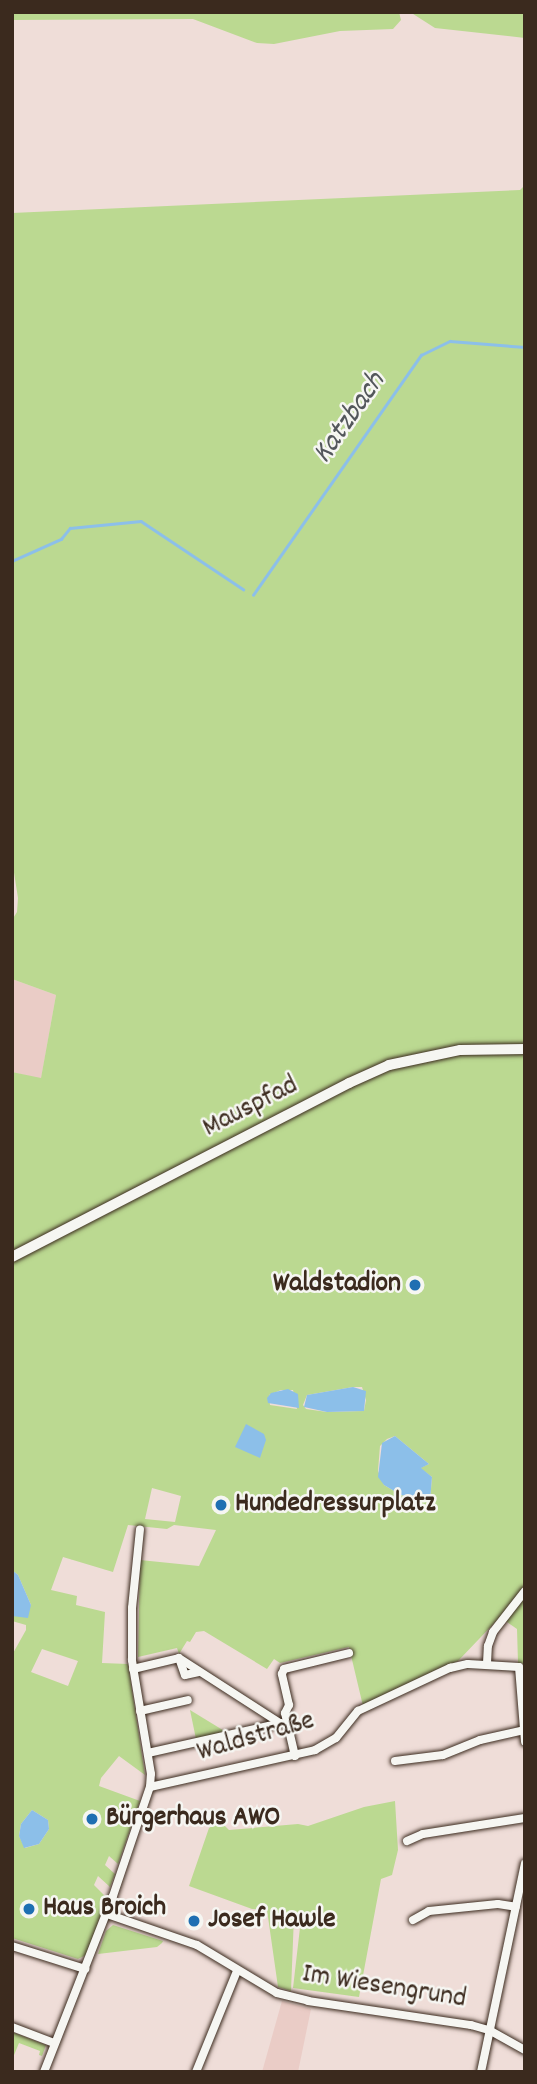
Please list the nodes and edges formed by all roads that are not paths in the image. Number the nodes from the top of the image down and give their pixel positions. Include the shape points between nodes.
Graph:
1 (525, 1049) edge
2 (12, 1257) edge
3 (140, 1529) dead end
4 (525, 1591) edge
5 (349, 1653) dead end
6 (488, 1663) junction
7 (133, 1669) junction
8 (188, 1700) dead end
9 (140, 1711) junction
10 (283, 1722) junction
11 (524, 1730) edge
12 (525, 1742) edge
13 (148, 1753) junction
14 (295, 1756) junction
15 (395, 1761) dead end
16 (150, 1787) junction
17 (525, 1818) edge
18 (407, 1842) dead end
19 (525, 1864) edge
20 (516, 1907) junction
21 (107, 1914) junction
22 (413, 1920) dead end
23 (12, 1946) edge
24 (85, 1969) junction
25 (237, 1971) junction
26 (12, 2027) edge
27 (489, 2030) junction
28 (54, 2042) junction
29 (525, 2050) edge
30 (44, 2072) edge
31 (196, 2072) edge
32 (481, 2072) edge

1 - 2 street, Mauspfad via 460,1051 389,1065
3 - 7 street via 132,1608
4 - 6 street via 493,1632
5 - 10 street via 284,1669 289,1704
6 - 11 street, Waldstraße via 519,1667
6 - 14 street, Waldstraße via 450,1668 358,1711 328,1744
7 - 9 street
7 - 10 street via 179,1658 185,1675 199,1672
8 - 9 street
9 - 13 street
10 - 13 street
10 - 14 street
11 - 12 street
11 - 15 street via 443,1755
13 - 16 street
14 - 16 street, Waldstraße
16 - 21 street
17 - 18 street via 423,1834
19 - 20 street
20 - 22 street via 498,1904 429,1911
20 - 27 street
21 - 24 street
21 - 25 street, Im Wiesengrund via 197,1945
23 - 24 street
24 - 28 street
25 - 27 street, Im Wiesengrund via 276,1993 300,1999
25 - 31 street
26 - 28 street
27 - 29 street, Im Wiesengrund
27 - 32 street
28 - 30 street

